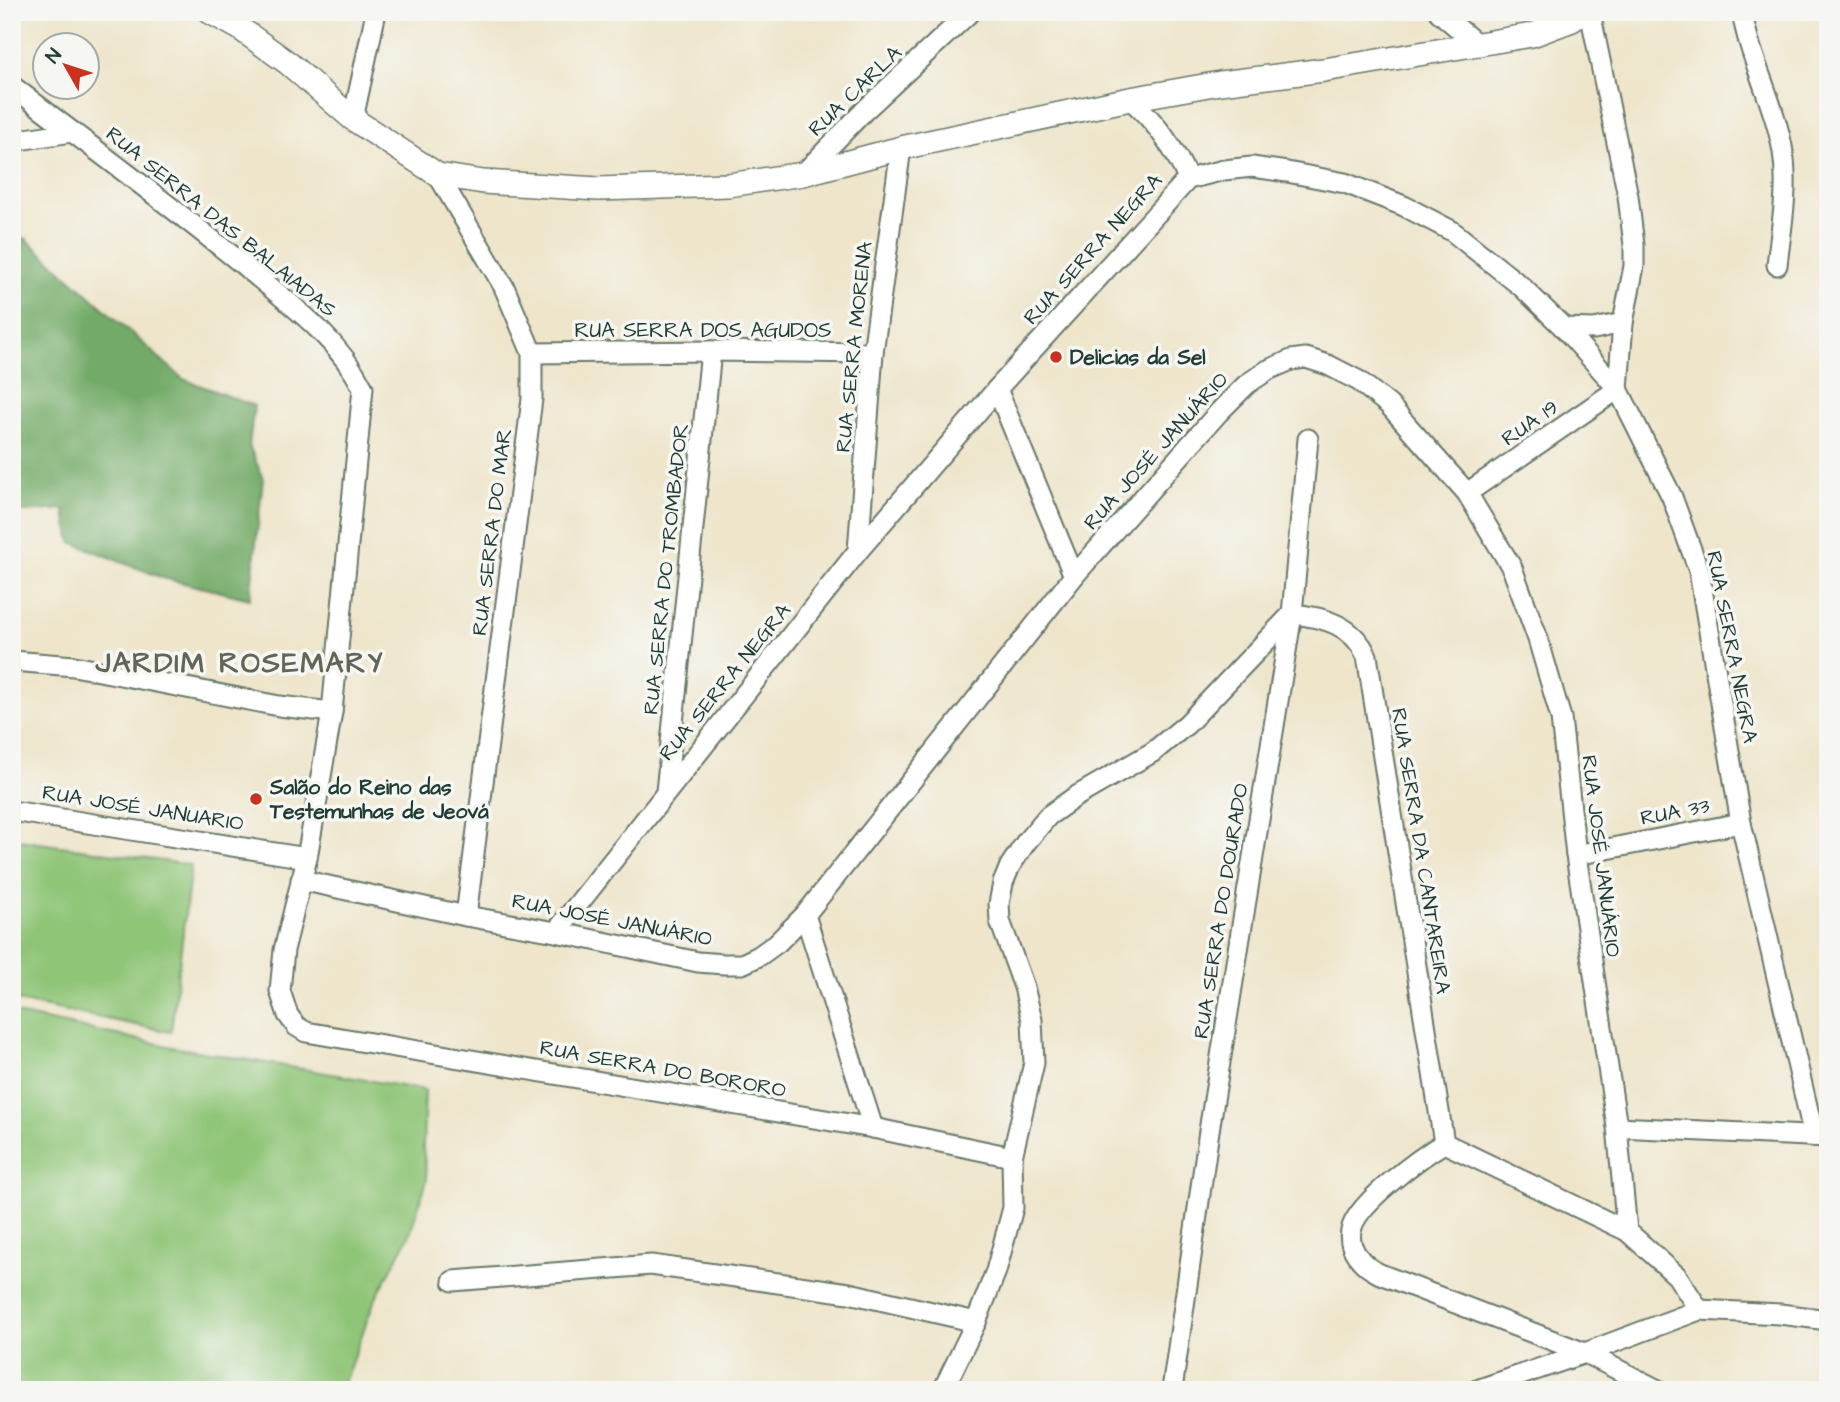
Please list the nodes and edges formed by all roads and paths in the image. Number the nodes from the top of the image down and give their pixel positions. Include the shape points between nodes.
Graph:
1 (210, 12) edge
2 (376, 12) edge
3 (970, 12) edge
4 (1439, 12) edge
5 (1583, 12) edge
6 (1590, 12) edge
7 (1742, 12) edge
8 (1479, 46) junction
9 (12, 86) edge
10 (1130, 99) junction
11 (353, 119) junction
12 (72, 132) junction
13 (12, 141) edge
14 (901, 148) junction
15 (803, 174) junction
16 (438, 175) junction
17 (1188, 178) junction
18 (1777, 265) dead end
19 (1623, 323) junction
20 (1564, 327) junction
21 (711, 351) junction
22 (532, 353) junction
23 (873, 353) junction
24 (997, 389) junction
25 (1618, 390) junction
26 (1308, 439) dead end
27 (1467, 493) junction
28 (858, 551) junction
29 (1074, 576) junction
30 (1292, 614) junction
31 (12, 661) edge
32 (332, 712) junction
33 (666, 792) junction
34 (12, 811) edge
35 (1741, 823) junction
36 (1576, 855) junction
37 (307, 858) junction
38 (301, 880) junction
39 (805, 915) junction
40 (466, 916) junction
41 (556, 932) junction
42 (306, 1032) joint
43 (1617, 1127) junction
44 (873, 1128) junction
45 (1821, 1137) edge
46 (1444, 1143) junction
47 (1012, 1157) junction
48 (1627, 1231) junction
49 (453, 1281) dead end
50 (1699, 1310) junction
51 (1828, 1320) edge
52 (976, 1322) junction
53 (1585, 1353) junction
54 (943, 1390) edge
55 (1172, 1390) edge
56 (1477, 1390) edge
57 (1658, 1390) edge

1 - 11 street via 288,63
2 - 11 street
3 - 15 street, RUA CARLA
4 - 8 street
5 - 8 street via 1532,35
6 - 19 street via 1634,245
7 - 18 street via 1783,151
8 - 10 street
9 - 12 street, RUA SERRA DAS BALAIADAS
10 - 14 street
10 - 17 street via 1162,132
11 - 16 street
12 - 13 street
12 - 32 street, RUA SERRA DAS BALAIADAS via 154,192 330,339 352,365 363,388
14 - 15 street
14 - 23 street, RUA SERRA MORENA
15 - 16 street via 729,185 597,189
16 - 22 street, RUA SERRA DO MAR via 504,287
17 - 20 street, RUA SERRA NEGRA via 1252,167 1345,183 1404,206 1452,231 1484,255
17 - 24 street, RUA SERRA NEGRA
19 - 20 street via 1594,329
19 - 25 street
20 - 25 street, RUA SERRA NEGRA
21 - 22 street, RUA SERRA DOS AGUDOS
21 - 23 street, RUA SERRA DOS AGUDOS
21 - 33 street, RUA SERRA DO TROMBADOR
22 - 40 street, RUA SERRA DO MAR via 532,399
23 - 28 street, RUA SERRA MORENA
24 - 28 street, RUA SERRA NEGRA
24 - 29 street
25 - 27 street, RUA 19
25 - 35 street, RUA SERRA NEGRA via 1672,497 1699,570
26 - 30 street, RUA SERRA DO DOURADO
27 - 29 street, RUA JOSÉ JANUÁRIO via 1389,405 1359,381 1306,358 1291,360 1247,384
27 - 36 street, RUA JOSÉ JANUÁRIO via 1511,568 1538,639 1561,718
28 - 33 street, RUA SERRA NEGRA
29 - 39 street, RUA JOSÉ JANUÁRIO
30 - 46 street, RUA SERRA DA CANTAREIRA via 1340,625 1353,634 1367,656
30 - 47 street via 1187,724 1153,752 1048,816 1010,866 999,904 1000,921 1032,1020 1034,1063
30 - 55 street, RUA SERRA DO DOURADO
31 - 32 street via 74,666
32 - 37 street, RUA SERRA DAS BALAIADAS
33 - 41 street, RUA SERRA NEGRA
34 - 37 street, RUA JOSÉ JANUARIO
35 - 36 street, RUA 33
35 - 45 street, RUA SERRA NEGRA
36 - 43 street, RUA JOSÉ JANUÁRIO
37 - 38 street, RUA SERRA DAS BALAIADAS
38 - 40 street, RUA JOSÉ JANUÁRIO
38 - 42 street, RUA SERRA DAS BALAIADAS via 279,991 288,1016
39 - 41 street, RUA JOSÉ JANUÁRIO via 777,943 742,964 698,962
39 - 44 street
40 - 41 street, RUA JOSÉ JANUÁRIO
42 - 44 street, RUA SERRA DO BORORO
43 - 45 street
43 - 48 street, RUA JOSÉ JANUÁRIO
44 - 47 street, RUA SERRA DO BORORO
46 - 48 street
46 - 53 street via 1402,1172 1359,1213 1351,1236 1360,1260 1380,1274
47 - 52 street via 1013,1208
48 - 50 street via 1676,1276
49 - 52 street via 651,1265 849,1293
50 - 51 street
50 - 53 street
52 - 54 street
53 - 56 street
53 - 57 street

